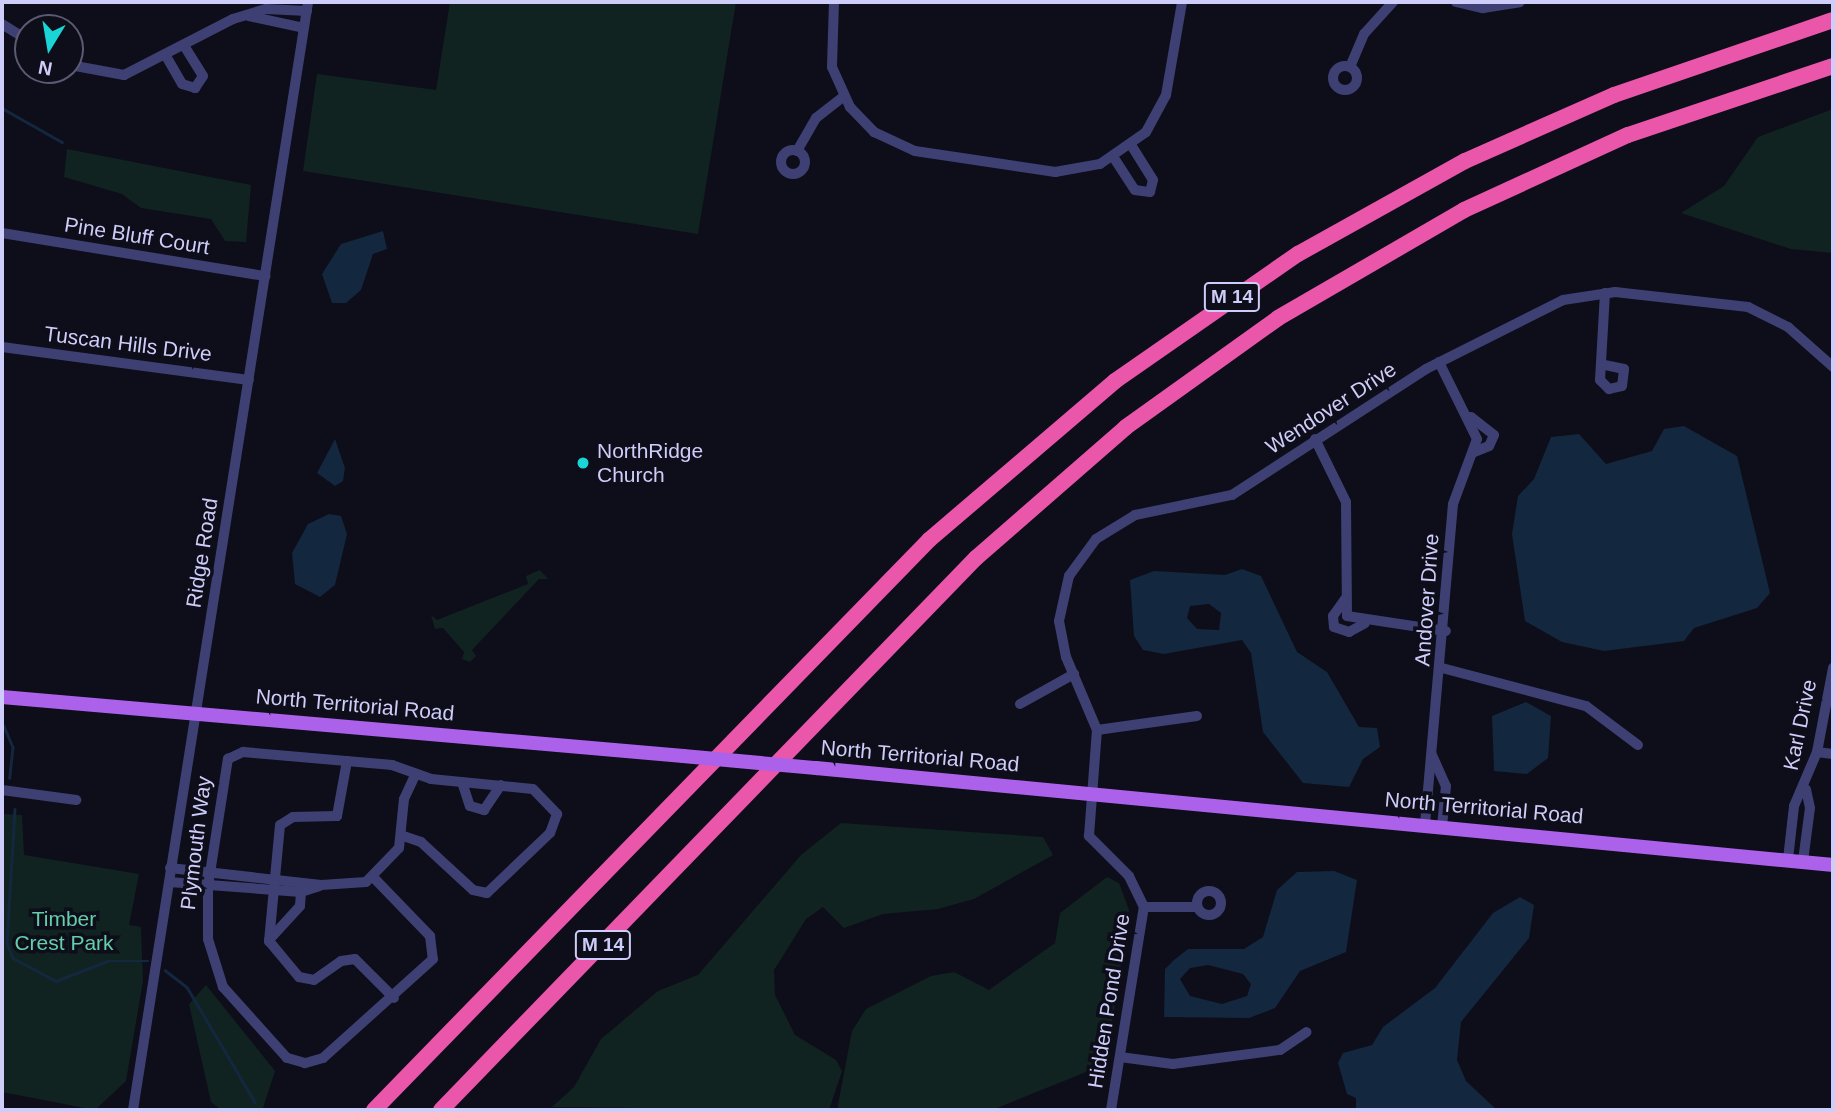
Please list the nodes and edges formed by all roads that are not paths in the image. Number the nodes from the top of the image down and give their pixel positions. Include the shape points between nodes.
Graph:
1 (834, 2) edge
2 (1182, 2) edge
3 (1393, 2) edge
4 (1457, 2) edge
5 (1520, 2) edge
6 (308, 7) edge
7 (249, 16) junction
8 (1833, 20) edge
9 (304, 28) junction
10 (184, 45) junction
11 (166, 56) junction
12 (1833, 66) edge
13 (1350, 67) dead end
14 (84, 68) edge
15 (844, 96) junction
16 (1132, 146) junction
17 (797, 151) dead end
18 (1114, 158) junction
19 (2, 233) edge
20 (266, 276) junction
21 (1605, 293) junction
22 (2, 346) edge
23 (1439, 362) junction
24 (1605, 365) dead end
25 (1833, 367) edge
26 (249, 380) junction
27 (1471, 417) junction
28 (1315, 439) junction
29 (1474, 452) junction
30 (1345, 599) junction
31 (1366, 623) junction
32 (1446, 631) junction
33 (1443, 668) junction
34 (1833, 668) edge
35 (1074, 674) junction
36 (2, 697) edge
37 (1020, 704) dead end
38 (195, 713) junction
39 (1197, 716) dead end
40 (1097, 730) junction
41 (1638, 745) dead end
42 (1817, 752) junction
43 (1833, 754) edge
44 (1432, 755) junction
45 (348, 761) junction
46 (415, 775) junction
47 (462, 782) junction
48 (500, 785) junction
49 (1806, 789) junction
50 (2, 790) edge
51 (1092, 793) junction
52 (76, 800) dead end
53 (1424, 824) junction
54 (1442, 826) junction
55 (401, 835) junction
56 (1787, 859) junction
57 (1803, 861) junction
58 (1833, 865) edge
59 (170, 868) junction
60 (374, 878) junction
61 (209, 881) junction
62 (169, 882) junction
63 (272, 885) junction
64 (321, 885) junction
65 (301, 892) junction
66 (1144, 907) junction
67 (1197, 907) dead end
68 (269, 940) junction
69 (394, 998) junction
70 (1307, 1032) dead end
71 (1120, 1057) junction
72 (133, 1110) edge
73 (374, 1110) edge
74 (441, 1110) edge
75 (1111, 1110) edge

1 - 15 street via 830,53
2 - 16 street via 1166,94
3 - 13 street via 1364,34
4 - 5 street via 1483,8
6 - 7 street via 266,9
6 - 9 street, Ridge Road
7 - 9 street
7 - 10 street
8 - 73 highway, M 14 via 1614,95 1465,161 1298,254 1115,381 929,540
9 - 20 street, Ridge Road
10 - 11 street
10 - 11 street via 203,76 195,88 182,84
11 - 14 street via 124,75
12 - 74 highway, M 14 via 1640,131 1464,210 1278,318 1126,427 976,558
15 - 17 street via 816,118
15 - 18 street via 874,132 915,151 1055,172
16 - 18 street
16 - 18 street via 1153,180 1150,192 1135,190
19 - 20 street, Pine Bluff Court
20 - 26 street, Ridge Road
21 - 23 street, Wendover Drive via 1545,306
21 - 24 street
21 - 25 street, Wendover Drive via 1748,307 1788,327
22 - 26 street, Tuscan Hills Drive
23 - 27 street, Andover Drive
23 - 28 street, Wendover Drive
26 - 38 street, Ridge Road
27 - 29 street, Andover Drive
27 - 29 street, Andover Drive via 1494,432 1489,446
28 - 30 street via 1346,502
28 - 35 street, Wendover Drive via 1232,495 1135,515 1096,539 1074,566 1061,601 1061,639
29 - 32 street, Andover Drive via 1453,503
30 - 31 street via 1348,618
30 - 31 street via 1333,616 1334,627 1349,632
31 - 32 street
32 - 33 street, Andover Drive
33 - 41 street via 1586,706
33 - 44 street, Andover Drive
34 - 42 street, Karl Drive
35 - 37 street
35 - 40 street, Wendover Drive
36 - 38 main road, North Territorial Road
38 - 51 main road, North Territorial Road, bridge
38 - 59 street, Ridge Road
39 - 40 street
40 - 51 street, Wendover Drive
42 - 43 street
42 - 49 street, Karl Drive
44 - 53 street, Andover Drive
44 - 54 street via 1446,786
45 - 46 street, Plymouth Way via 392,765
45 - 61 street, Plymouth Way via 231,756
45 - 63 street via 337,816 293,817 280,825
46 - 47 street, Plymouth Way
46 - 55 street via 404,799
47 - 48 street, Plymouth Way
47 - 48 street via 470,806 484,810
48 - 55 street, Plymouth Way via 538,791 557,820 492,892 473,890 421,842
49 - 56 street, Karl Drive via 1794,806
49 - 57 street, Karl Drive via 1810,808
50 - 52 street
51 - 53 main road, North Territorial Road
51 - 66 street, Hidden Pond Drive via 1089,836 1129,876
53 - 54 main road, North Territorial Road
54 - 56 main road, North Territorial Road
55 - 60 street via 395,857
56 - 57 main road, North Territorial Road
57 - 58 main road, North Territorial Road
59 - 61 street
59 - 62 street, Ridge Road
60 - 64 street
60 - 69 street, Plymouth Way via 435,946 433,959
61 - 62 street
61 - 63 street
61 - 69 street, Plymouth Way via 208,939 219,981 287,1058 305,1063 323,1058
62 - 72 street, Ridge Road
63 - 64 street
63 - 65 street
63 - 68 street
64 - 65 street
65 - 68 street via 300,906
66 - 67 street
66 - 71 street, Hidden Pond Drive
68 - 69 street via 299,977 314,980 341,961 355,959
70 - 71 street via 1267,1052 1173,1064
71 - 75 street, Hidden Pond Drive

